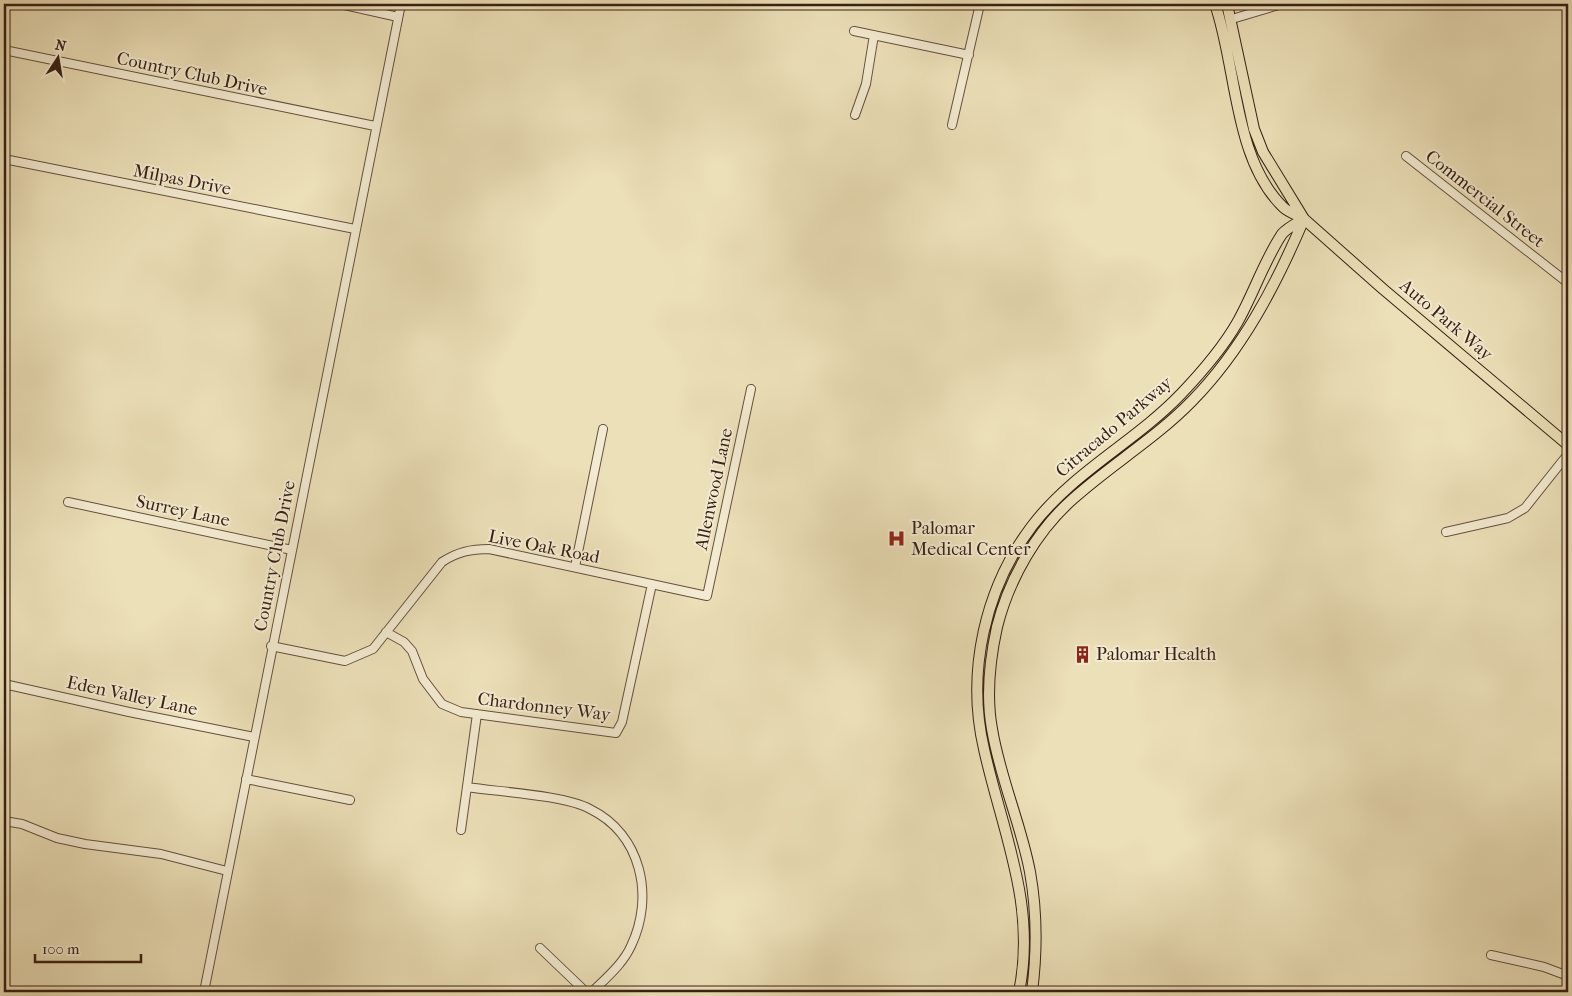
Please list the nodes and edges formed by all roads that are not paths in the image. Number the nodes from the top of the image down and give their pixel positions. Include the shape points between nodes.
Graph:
1 (340, 4) edge
2 (401, 4) edge
3 (980, 4) edge
4 (1215, 4) edge
5 (1227, 4) edge
6 (1282, 4) edge
7 (398, 17) junction
8 (1232, 19) junction
9 (854, 31) dead end
10 (874, 35) junction
11 (4, 50) edge
12 (969, 54) junction
13 (854, 115) dead end
14 (952, 125) dead end
15 (375, 126) junction
16 (1406, 156) dead end
17 (4, 159) edge
18 (1304, 218) junction
19 (355, 229) junction
20 (1568, 283) edge
21 (750, 388) dead end
22 (603, 429) dead end
23 (1568, 445) edge
24 (1568, 454) edge
25 (68, 502) dead end
26 (1446, 532) dead end
27 (292, 550) junction
28 (575, 567) junction
29 (652, 584) junction
30 (707, 596) joint
31 (386, 632) junction
32 (272, 646) junction
33 (4, 684) edge
34 (477, 714) junction
35 (254, 737) junction
36 (246, 779) junction
37 (467, 787) junction
38 (350, 800) dead end
39 (4, 821) edge
40 (461, 830) dead end
41 (227, 871) junction
42 (540, 948) dead end
43 (1491, 955) dead end
44 (1568, 976) edge
45 (1019, 991) edge
46 (204, 992) edge
47 (586, 992) edge
48 (592, 992) edge
49 (1034, 992) edge

1 - 7 street
2 - 7 street, Country Club Drive
3 - 12 street
4 - 18 main road, Auto Park Way via 1227,45 1241,126 1251,154 1276,199 1284,208
5 - 8 main road, Auto Park Way
6 - 8 street
7 - 15 street, Country Club Drive
8 - 18 main road, Auto Park Way via 1254,129 1263,152
9 - 10 street
10 - 12 street
10 - 13 street via 866,84
11 - 15 street, Country Club Drive
12 - 14 street
15 - 19 street, Country Club Drive
16 - 20 street, Commercial Street
17 - 19 street, Milpas Drive
18 - 23 main road, Auto Park Way
18 - 45 main road, Citracado Parkway via 1283,233 1236,324 1200,373 1156,418 1070,485 1040,517 1016,550 991,603 978,666 978,705 983,747 1012,848 1021,896 1023,951
18 - 49 main road, Citracado Parkway via 1256,317 1237,346 1179,413 1057,515 1029,552 1006,601 991,663 991,728 1030,873 1036,931
19 - 27 street, Country Club Drive
21 - 30 street, Allenwood Lane
22 - 28 street
24 - 26 street via 1525,508 1508,518
25 - 27 street, Surrey Lane
27 - 32 street, Country Club Drive
28 - 29 street, Live Oak Road
28 - 31 street, Live Oak Road via 489,549 453,555 442,562
29 - 30 street, Live Oak Road
29 - 34 street, Chardonney Way via 622,722 616,733
31 - 32 street, Live Oak Road via 373,649 345,661
31 - 34 street, Chardonney Way via 404,642 412,651 423,679 442,704
32 - 35 street, Country Club Drive
33 - 35 street, Eden Valley Lane
34 - 37 street
35 - 36 street, Country Club Drive
36 - 38 street
36 - 41 street, Country Club Drive
37 - 40 street
37 - 48 street via 571,802 589,808 619,829 632,847 642,883 639,924 621,963
39 - 41 street via 22,824 57,838 161,854
41 - 46 street, Country Club Drive
42 - 47 street
43 - 44 street
45 - 49 street

